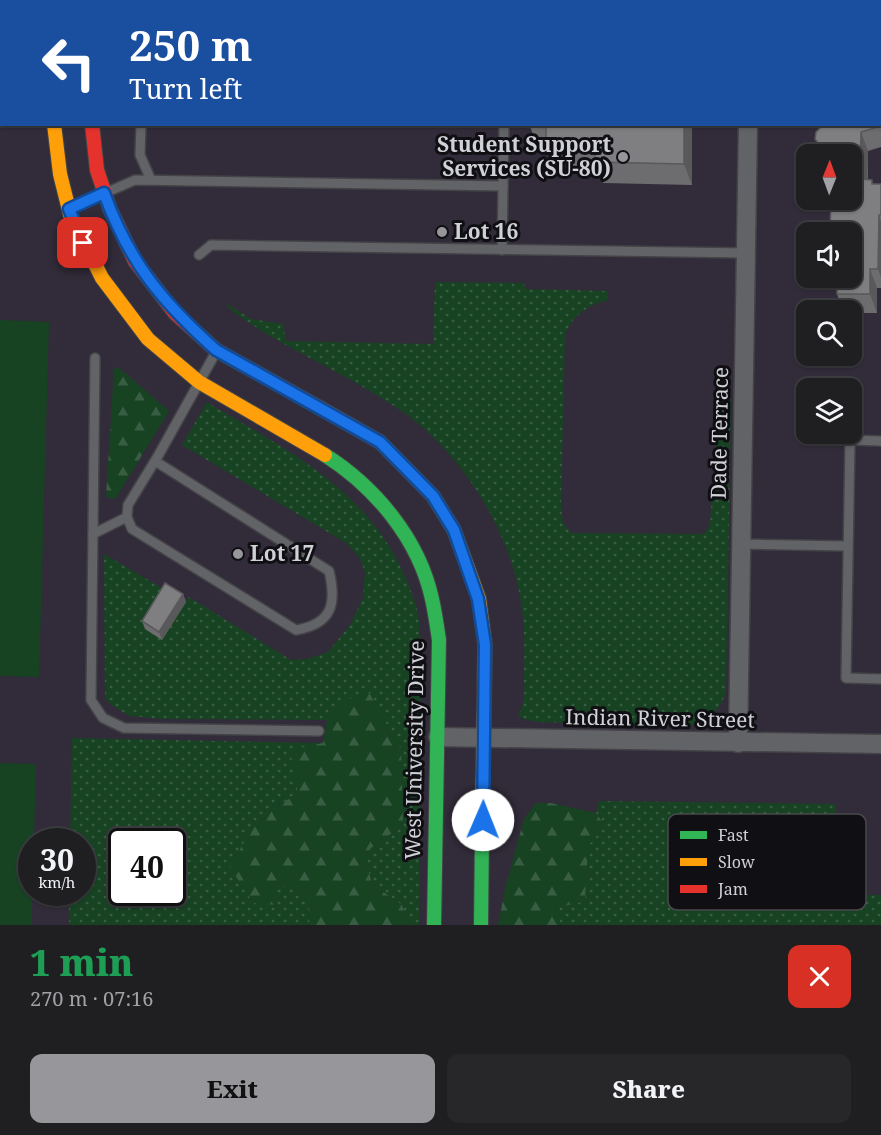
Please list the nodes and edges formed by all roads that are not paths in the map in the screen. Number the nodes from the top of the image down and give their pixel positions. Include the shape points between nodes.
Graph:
1 (54, 126) edge
2 (92, 126) edge
3 (141, 126) edge
4 (504, 126) edge
5 (748, 126) edge
6 (151, 180) junction
7 (503, 186) junction
8 (104, 193) junction
9 (69, 209) junction
10 (502, 250) junction
11 (746, 253) junction
12 (199, 255) dead end
13 (216, 350) junction
14 (95, 358) dead end
15 (199, 382) junction
16 (881, 441) edge
17 (155, 461) junction
18 (127, 517) junction
19 (93, 534) junction
20 (741, 543) junction
21 (848, 546) junction
22 (881, 679) edge
23 (319, 731) dead end
24 (438, 737) junction
25 (485, 738) junction
26 (738, 742) junction
27 (881, 744) edge
28 (434, 925) edge
29 (481, 925) edge

1 - 9 street, West University Drive
2 - 8 street
3 - 6 lane via 140,155
4 - 7 lane
5 - 11 street, Dade Terrace
6 - 7 lane
6 - 8 lane via 135,180
7 - 10 lane
8 - 9 lane
8 - 13 street via 135,261 176,313
9 - 15 street, West University Drive via 102,278 125,310 148,339
10 - 11 lane
10 - 12 lane via 212,245
11 - 20 street, Dade Terrace
13 - 15 lane
13 - 25 street via 380,442 433,496 454,530 478,599 485,645
14 - 19 lane
15 - 17 lane
15 - 24 street, West University Drive via 327,456 368,486 399,525 418,559 432,597 439,640
16 - 21 lane via 850,441
17 - 18 lane via 128,505
17 - 18 lane via 329,571 334,590 330,611 313,627 296,630 132,529
18 - 19 lane
19 - 23 lane via 91,700 103,718 124,728
20 - 21 lane
20 - 26 street, Dade Terrace
21 - 22 lane via 846,678
24 - 25 street, Indian River Street
24 - 28 street, West University Drive
25 - 26 street, Indian River Street
25 - 29 street
26 - 27 street, Indian River Street

